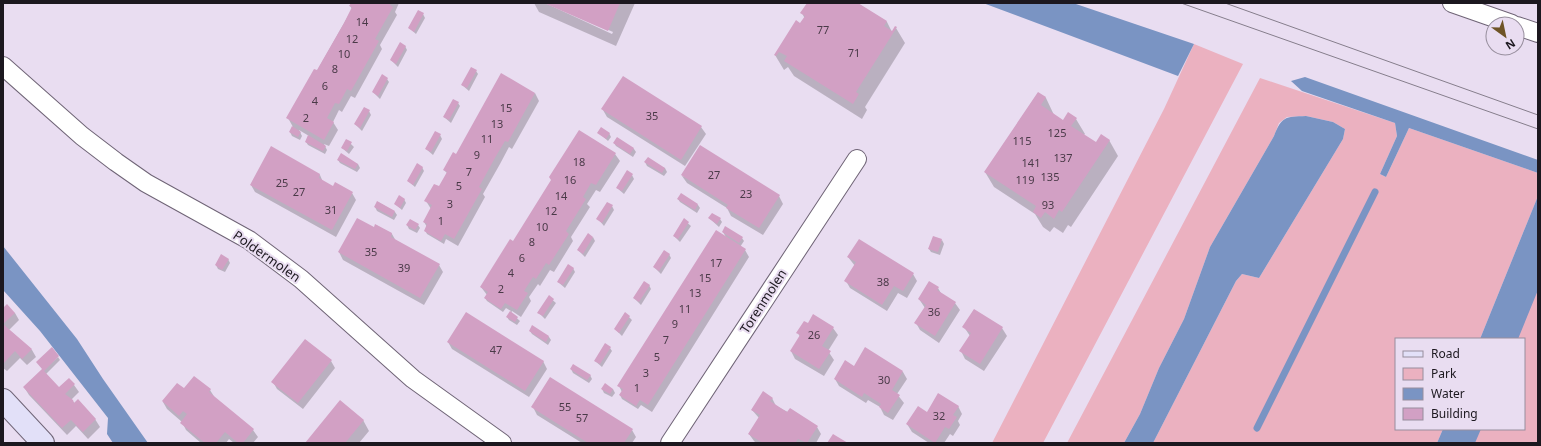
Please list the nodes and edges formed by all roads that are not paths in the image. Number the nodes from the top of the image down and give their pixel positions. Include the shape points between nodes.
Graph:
1 (1452, 3) edge
2 (1489, 16) edge
3 (1525, 29) edge
4 (1538, 33) edge
5 (3, 66) edge
6 (857, 159) dead end
7 (3, 400) edge
8 (43, 443) edge
9 (502, 443) edge
10 (670, 443) edge

1 - 2 street
3 - 4 street
5 - 9 street, Poldermolen via 82,136 116,162 146,183 249,240 301,278 413,379
6 - 10 street, Torenmolen
7 - 8 street

